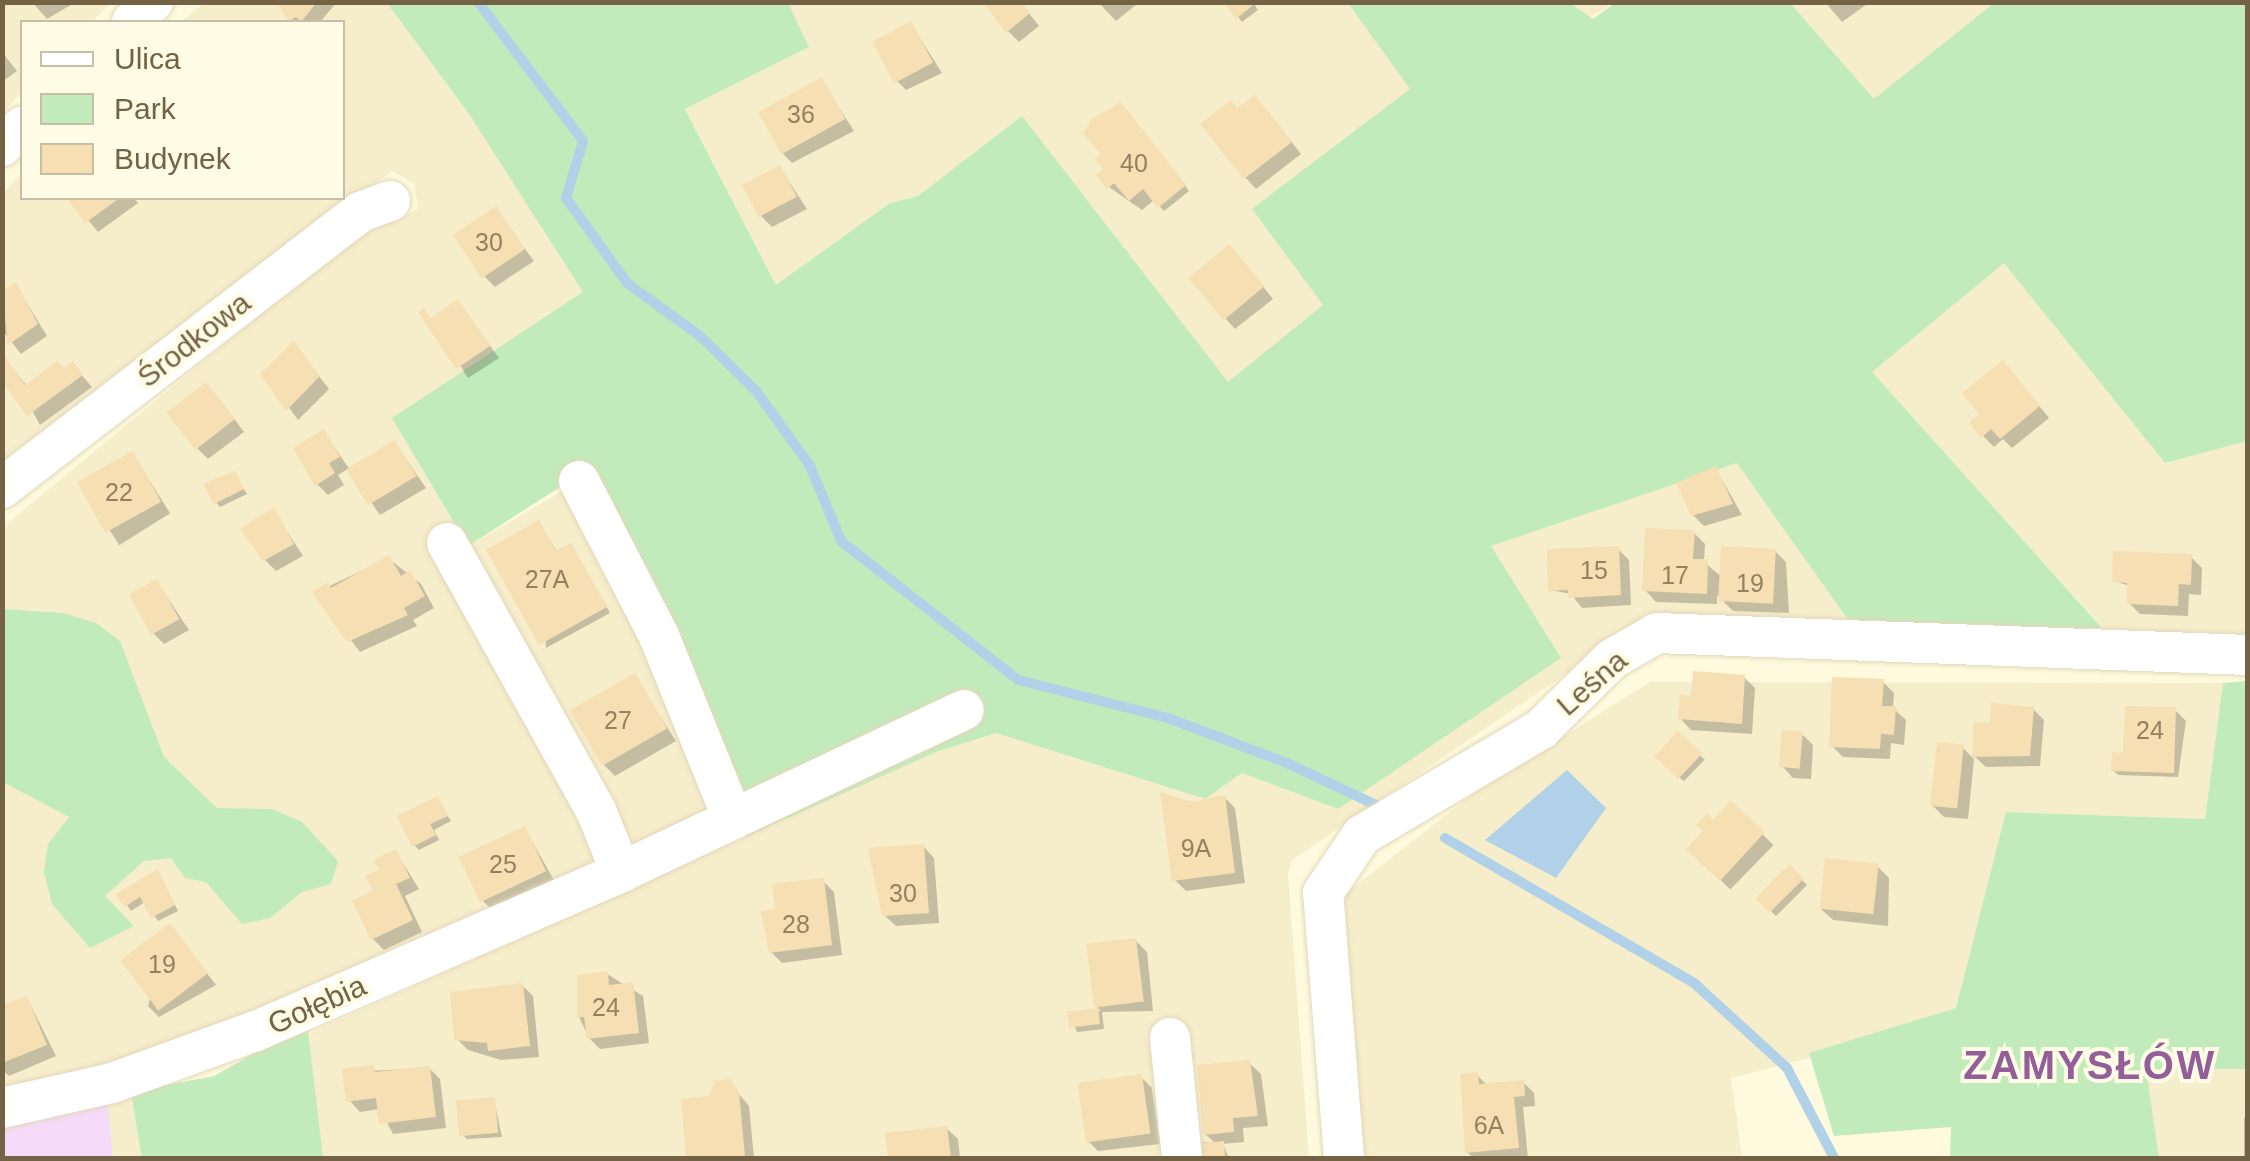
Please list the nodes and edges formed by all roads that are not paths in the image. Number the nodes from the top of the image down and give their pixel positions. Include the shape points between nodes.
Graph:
1 (154, 2) edge
2 (134, 20) edge
3 (390, 201) dead end
4 (579, 480) dead end
5 (2, 488) edge
6 (447, 543) dead end
7 (2248, 656) edge
8 (964, 710) dead end
9 (733, 819) junction
10 (621, 872) junction
11 (1170, 1038) dead end
12 (2, 1108) edge
13 (1182, 1158) edge
14 (1344, 1158) edge

1 - 2 street
3 - 5 street, Środkowa via 360,212
4 - 9 street via 660,636
6 - 10 street via 597,813
7 - 14 street, Leśna via 1656,633 1612,659 1541,729 1362,835 1322,893
8 - 9 street, Gołębia
9 - 10 street, Gołębia
10 - 12 street, Gołębia via 256,1032 112,1082
11 - 13 street

